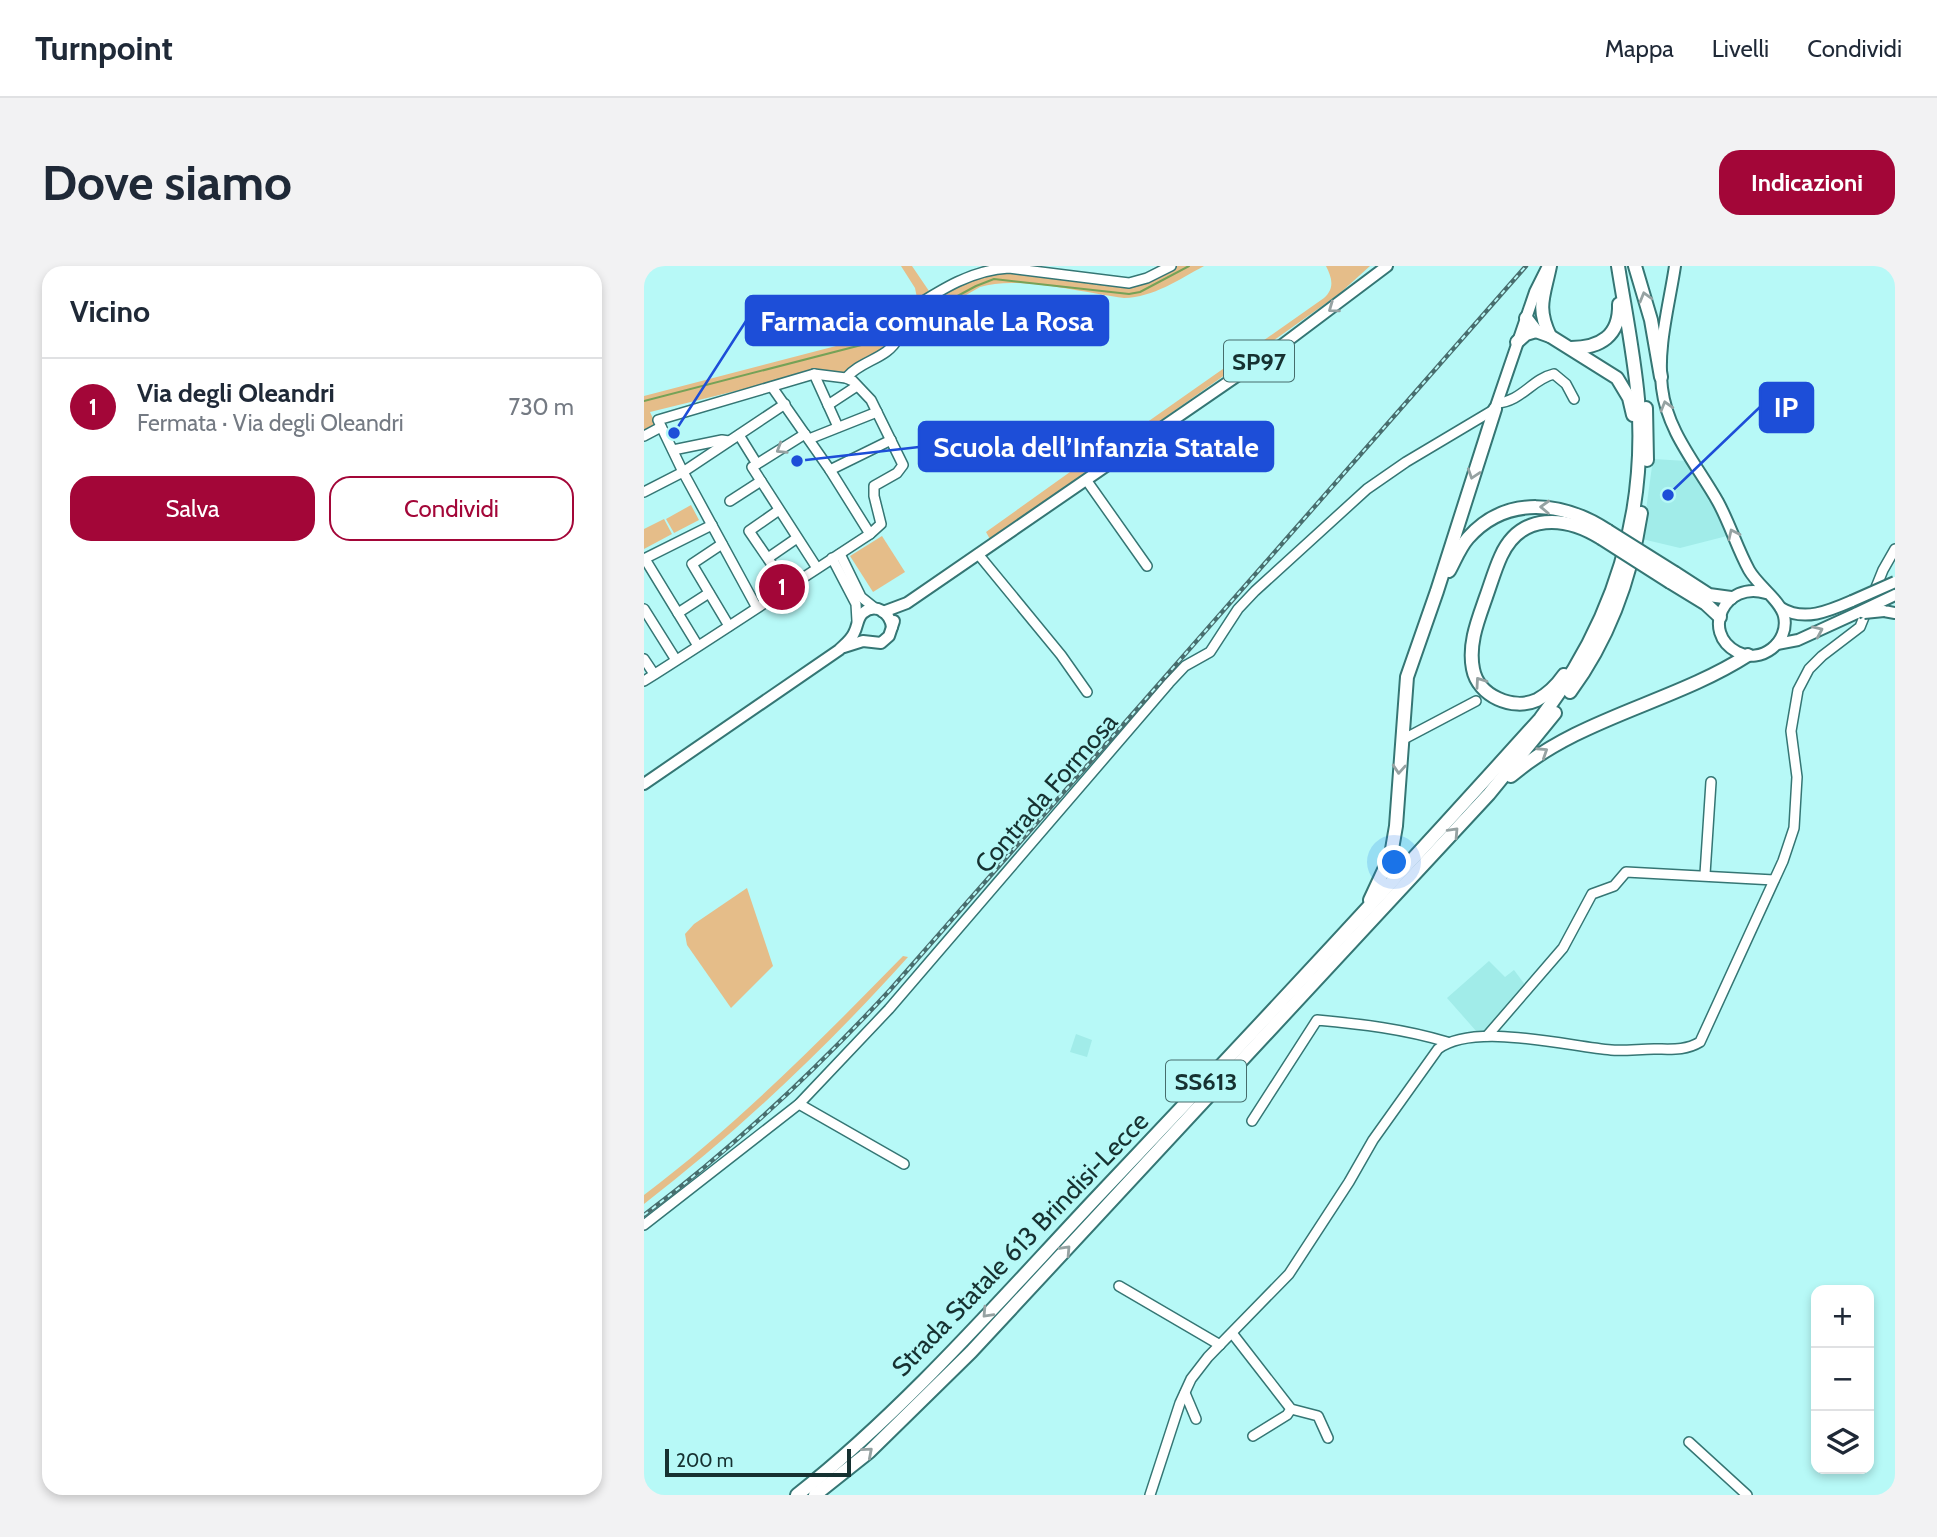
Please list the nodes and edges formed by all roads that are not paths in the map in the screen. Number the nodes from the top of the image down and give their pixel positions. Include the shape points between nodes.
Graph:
1 (1171, 266) edge
2 (1387, 266) edge
3 (1549, 266) edge
4 (1635, 266) edge
5 (1675, 266) edge
6 (1621, 268) edge
7 (1526, 317) junction
8 (1540, 326) junction
9 (1517, 342) junction
10 (1571, 348) junction
11 (814, 374) junction
12 (846, 377) junction
13 (1661, 377) junction
14 (857, 386) junction
15 (772, 387) junction
16 (1574, 398) dead end
17 (785, 404) junction
18 (828, 405) junction
19 (1496, 406) junction
20 (877, 412) junction
21 (660, 423) junction
22 (838, 428) junction
23 (739, 435) junction
24 (644, 436) edge
25 (807, 436) junction
26 (891, 440) junction
27 (730, 441) junction
28 (673, 450) junction
29 (1639, 450) junction
30 (757, 464) junction
31 (830, 470) junction
32 (683, 472) junction
33 (761, 481) junction
34 (1087, 481) junction
35 (644, 492) edge
36 (730, 501) dead end
37 (779, 510) junction
38 (712, 525) junction
39 (870, 534) junction
40 (1604, 535) junction
41 (797, 538) junction
42 (722, 544) junction
43 (1895, 549) edge
44 (978, 554) junction
45 (836, 556) junction
46 (768, 558) junction
47 (645, 559) edge
48 (1147, 566) dead end
49 (817, 568) junction
50 (648, 570) edge
51 (1672, 578) junction
52 (1895, 582) edge
53 (788, 587) junction
54 (1437, 591) junction
55 (709, 593) junction
56 (1766, 593) junction
57 (1895, 595) edge
58 (1731, 598) junction
59 (907, 603) junction
60 (757, 608) junction
61 (1781, 608) junction
62 (644, 609) edge
63 (879, 610) junction
64 (1889, 612) edge
65 (678, 613) junction
66 (1857, 613) junction
67 (1720, 617) junction
68 (857, 624) junction
69 (729, 626) junction
70 (892, 627) junction
71 (866, 642) junction
72 (1588, 644) junction
73 (1777, 644) junction
74 (698, 646) junction
75 (839, 650) junction
76 (1748, 655) junction
77 (644, 659) edge
78 (676, 660) junction
79 (654, 674) junction
80 (644, 681) edge
81 (1087, 692) dead end
82 (1476, 701) dead end
83 (1402, 740) junction
84 (1712, 782) dead end
85 (644, 784) edge
86 (1489, 794) junction
87 (1705, 874) junction
88 (1774, 880) junction
89 (1357, 922) junction
90 (1487, 1036) junction
91 (1447, 1042) junction
92 (800, 1104) junction
93 (1252, 1121) dead end
94 (904, 1164) dead end
95 (644, 1226) edge
96 (1119, 1286) dead end
97 (1232, 1333) junction
98 (1220, 1345) junction
99 (1185, 1393) junction
100 (1292, 1409) junction
101 (1196, 1419) dead end
102 (1253, 1436) dead end
103 (1328, 1437) dead end
104 (1689, 1442) dead end
105 (797, 1495) edge
106 (815, 1495) edge
107 (1150, 1495) edge
108 (1747, 1495) edge

1 - 12 street via 1129,283 989,268 890,322 898,338 895,345
2 -> 34 main road, SP97
3 - 7 main road
3 - 8 highway
13 -> 4 highway
5 - 13 main road
6 - 10 highway via 1619,313 1610,337 1599,345
6 - 29 highway, Strada Statale 613 Brindisi-Lecce / SS613 via 1638,398
6 - 86 highway, Strada Statale 613 Brindisi-Lecce / SS613 via 1646,397 1648,443 1638,534 1615,615 1601,642 1576,684
7 - 8 highway
7 - 9 main road
8 - 9 highway
8 - 10 highway
9 - 19 main road
10 - 29 highway via 1624,387
11 - 12 street
11 - 15 street
11 - 18 street
12 - 14 street
56 -> 13 main road via 1748,569 1717,502 1676,433
14 - 18 street
14 - 20 street
15 - 17 street
15 - 21 street
16 - 19 street, Contrada Formosa via 1554,374
17 - 23 street
17 - 25 street
18 - 22 street
19 -> 54 highway
19 - 92 street, Contrada Formosa via 1367,489 1255,591 1210,652 1185,666 1168,683 889,1009
20 - 22 street
20 - 26 street
21 - 24 street
21 - 28 street
22 - 25 street
23 - 27 street
23 - 30 street
25 -> 30 street
25 - 31 street
26 - 31 street
26 - 39 street via 903,465 874,486 881,524
27 - 28 street
27 - 32 street
28 - 32 street
29 - 72 highway, Strada Statale 613 Brindisi-Lecce / SS613 via 1637,492 1626,545 1605,613
30 - 33 street via 752,467
31 - 39 street
32 - 35 street
32 - 38 street
33 - 36 street
33 - 37 street
34 - 44 main road, SP97
34 - 48 street
37 - 41 street
37 - 46 street via 749,531
38 - 42 street
38 - 47 street
39 - 45 street
40 - 51 highway, bridge
40 -> 54 highway via 1582,515 1551,506 1505,512 1467,539
72 -> 40 highway via 1556,686 1536,700 1499,701 1482,688 1473,672 1476,626 1501,555 1518,534 1538,524 1562,522
41 - 46 street
41 - 49 street
42 - 55 street via 692,564
42 - 60 street
43 - 88 street via 1860,627 1816,663 1798,690 1791,731 1797,805 1794,828
44 - 59 main road, SP97
44 - 81 street
45 - 49 street
45 - 63 street via 861,597
45 - 68 street via 856,604
46 - 53 street
47 - 50 street
49 - 53 street
50 - 65 street
51 - 58 highway via 1709,595
51 - 67 highway
52 - 61 main road, bridge via 1827,611 1791,614
53 - 60 street
54 - 83 highway via 1407,677
55 - 65 street
55 - 69 street
56 - 58 main road via 1747,590
56 - 61 main road
57 - 66 main road, bridge
58 - 67 main road
59 - 63 main road, SP97
59 - 70 main road, SP97
60 - 69 street
61 - 73 main road via 1785,626
62 - 78 street
63 - 68 main road via 866,611
63 - 70 main road via 890,618
64 - 66 main road, bridge
65 - 74 street
73 -> 66 main road via 1798,640
67 - 76 main road via 1723,638 1738,653
68 - 71 main road
68 - 75 main road
69 - 74 street
70 - 71 main road via 885,640
71 - 75 main road
72 - 89 highway, Strada Statale 613 Brindisi-Lecce / SS613 via 1566,685 1540,719
73 - 76 main road via 1764,653
74 - 78 street
75 - 85 main road
86 -> 76 highway via 1549,748 1716,676
77 - 79 street
78 - 79 street
79 - 80 street
82 - 83 street
83 -> 89 highway via 1391,855
84 - 87 street
106 -> 86 highway, Strada Statale 613 Brindisi-Lecce / SS613 via 869,1452 971,1352
87 - 88 street
87 - 90 street via 1631,871 1622,874 1610,889 1592,894 1563,948
88 - 90 street via 1700,1042 1693,1047 1613,1050
89 -> 105 highway, Strada Statale 613 Brindisi-Lecce / SS613 via 975,1327 872,1430
90 - 91 street
91 - 93 street via 1361,1023 1317,1020
91 - 97 street via 1392,1110 1289,1274
92 - 94 street
92 - 95 street, Contrada Formosa
96 - 98 street
97 - 98 street
97 - 100 street
98 - 99 street via 1199,1366
99 - 101 street
99 - 107 street
100 - 102 street
100 - 103 street via 1318,1416
104 - 108 street

